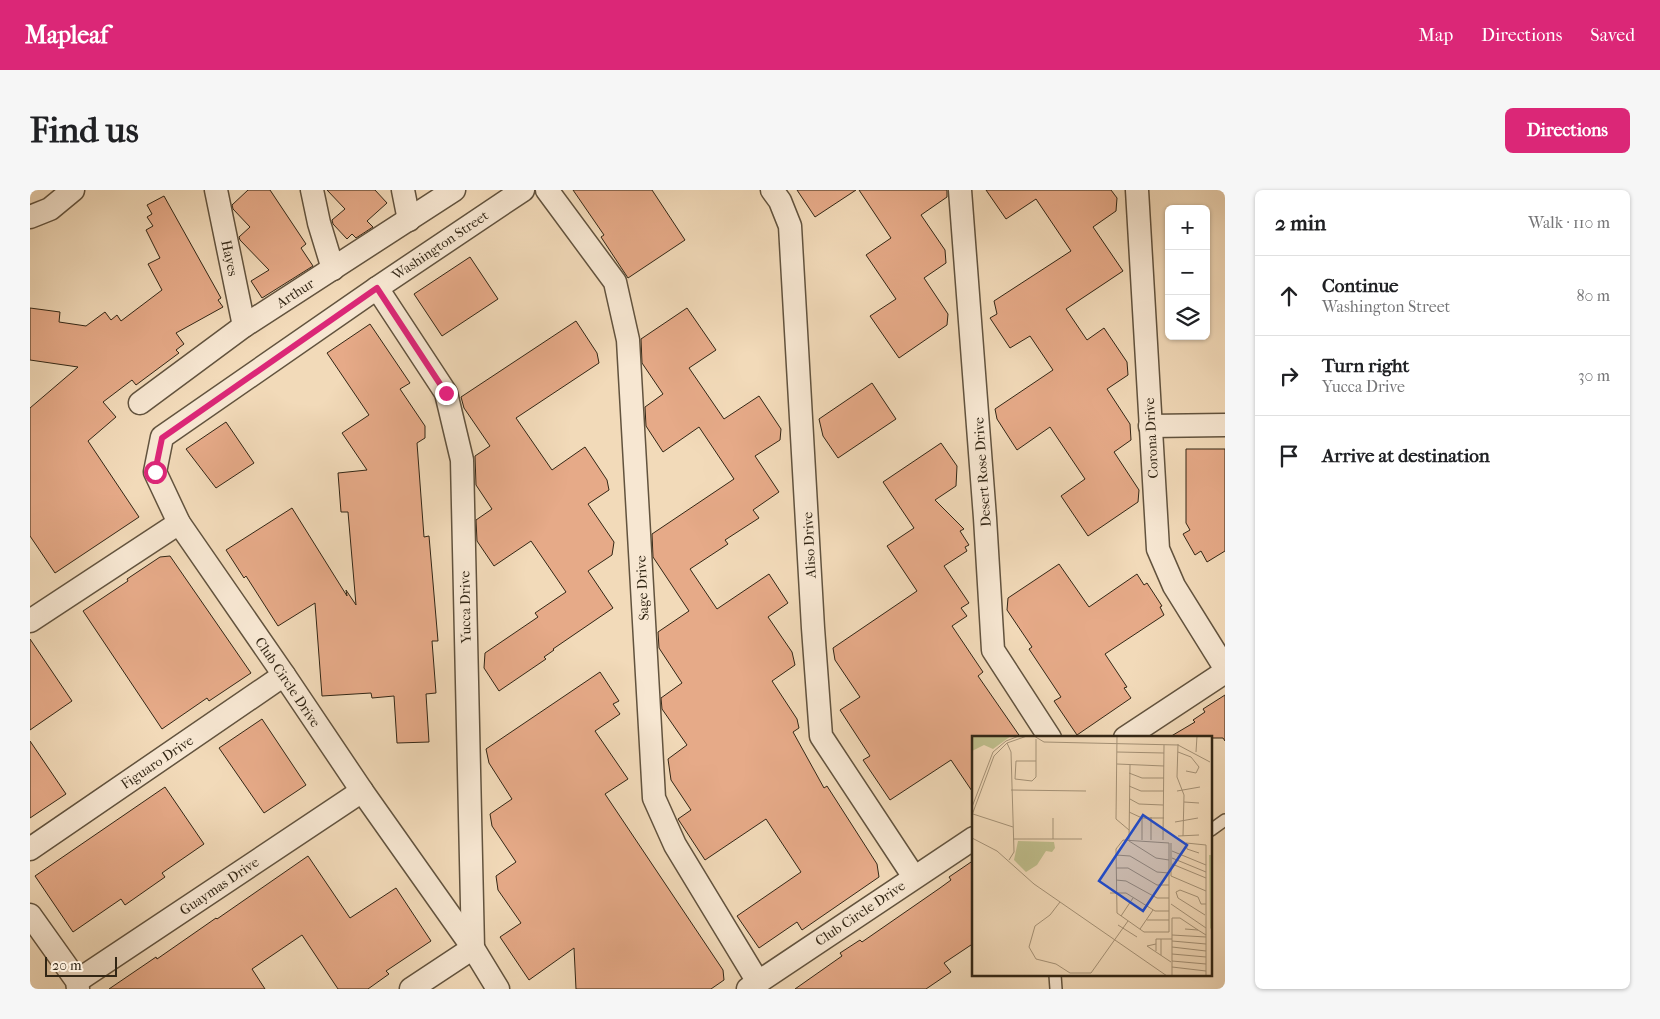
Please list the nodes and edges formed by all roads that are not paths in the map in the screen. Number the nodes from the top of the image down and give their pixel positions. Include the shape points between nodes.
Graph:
1 (73, 190) edge
2 (216, 190) edge
3 (312, 190) edge
4 (403, 190) edge
5 (454, 190) edge
6 (523, 190) edge
7 (547, 190) edge
8 (772, 190) edge
9 (960, 190) edge
10 (1137, 190) edge
11 (30, 217) edge
12 (409, 220) junction
13 (333, 269) junction
14 (377, 288) junction
15 (244, 326) junction
16 (140, 403) dead end
17 (1150, 426) junction
18 (1225, 426) edge
19 (178, 523) junction
20 (30, 621) edge
21 (1225, 668) edge
22 (1225, 672) edge
23 (284, 675) junction
24 (1049, 736) edge
25 (1128, 736) edge
26 (362, 791) junction
27 (1225, 820) edge
28 (1212, 829) edge
29 (972, 839) edge
30 (30, 849) edge
31 (914, 877) junction
32 (30, 914) edge
33 (473, 948) junction
34 (1055, 976) edge
35 (78, 985) edge
36 (753, 986) edge
37 (412, 989) edge
38 (498, 989) edge
39 (1056, 989) edge

1 - 11 street via 50,209
2 - 15 street, Hayes
3 - 13 street
4 - 12 street
5 - 12 street, Arthur
6 - 14 street, Washington Street
7 - 36 street, Sage Drive via 615,282 628,340 654,798 675,845
8 - 31 street, Aliso Drive via 790,226 821,736
9 - 24 street, Desert Rose Drive via 993,650
10 - 17 street, Corona Drive
12 - 13 street, Arthur
13 - 15 street, Arthur
14 - 19 street, Washington Street via 162,438 155,472
14 - 33 street, Yucca Drive via 446,393 462,460
15 - 16 street, Arthur
17 - 18 street
17 - 21 street, Corona Drive via 1158,549 1174,586
19 - 20 street
19 - 23 street, Club Circle Drive
22 - 25 street
23 - 26 street, Club Circle Drive
23 - 30 street, Figuaro Drive
26 - 33 street, Club Circle Drive
26 - 35 street, Guaymas Drive
27 - 28 lane
29 - 31 street, Club Circle Drive
31 - 36 street, Club Circle Drive
32 - 35 street
33 - 37 street
33 - 38 street, Club Circle Drive
34 - 39 lane

